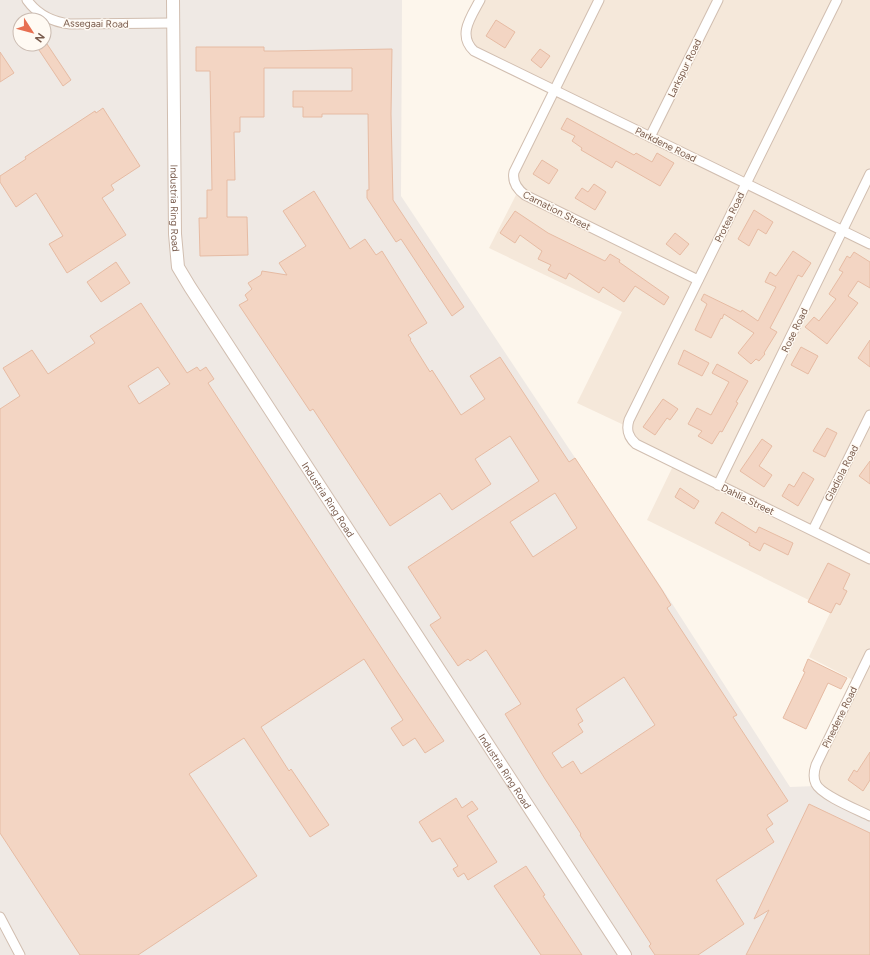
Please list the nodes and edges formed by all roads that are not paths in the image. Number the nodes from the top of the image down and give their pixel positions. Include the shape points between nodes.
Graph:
1 (27, 0) edge
2 (173, 0) edge
3 (480, 0) edge
4 (599, 0) edge
5 (718, 0) edge
6 (836, 0) edge
7 (173, 23) junction
8 (554, 90) junction
9 (650, 137) junction
10 (870, 174) edge
11 (746, 183) junction
12 (843, 231) junction
13 (870, 244) edge
14 (698, 280) junction
15 (870, 415) edge
16 (628, 435) joint
17 (718, 485) junction
18 (812, 530) junction
19 (870, 559) edge
20 (870, 654) edge
21 (870, 816) edge
22 (0, 917) edge
23 (20, 955) edge
24 (625, 955) edge

1 - 7 street, Assegaai Road via 40,13 63,23
2 - 7 street, Industria Ring Road
3 - 8 street, Parkdene Road via 467,27 466,40 470,48
4 - 8 street, Carnation Street
5 - 9 street, Larkspur Road
6 - 11 street, Protea Road
7 - 24 street, Industria Ring Road via 175,234 178,267
8 - 9 street, Parkdene Road
8 - 14 street, Carnation Street via 514,172 517,188 525,195
9 - 11 street, Parkdene Road
10 - 12 street, Rose Road
11 - 12 street, Parkdene Road
11 - 14 street, Protea Road
12 - 13 street, Parkdene Road
12 - 17 street, Rose Road
14 - 16 street, Protea Road via 629,420
15 - 18 street, Gladiola Road
16 - 17 street, Dahlia Street via 636,444
17 - 18 street, Dahlia Street
18 - 19 street, Dahlia Street
20 - 21 street, Pinedene Road via 816,765 815,781 819,789 827,795
22 - 23 street

